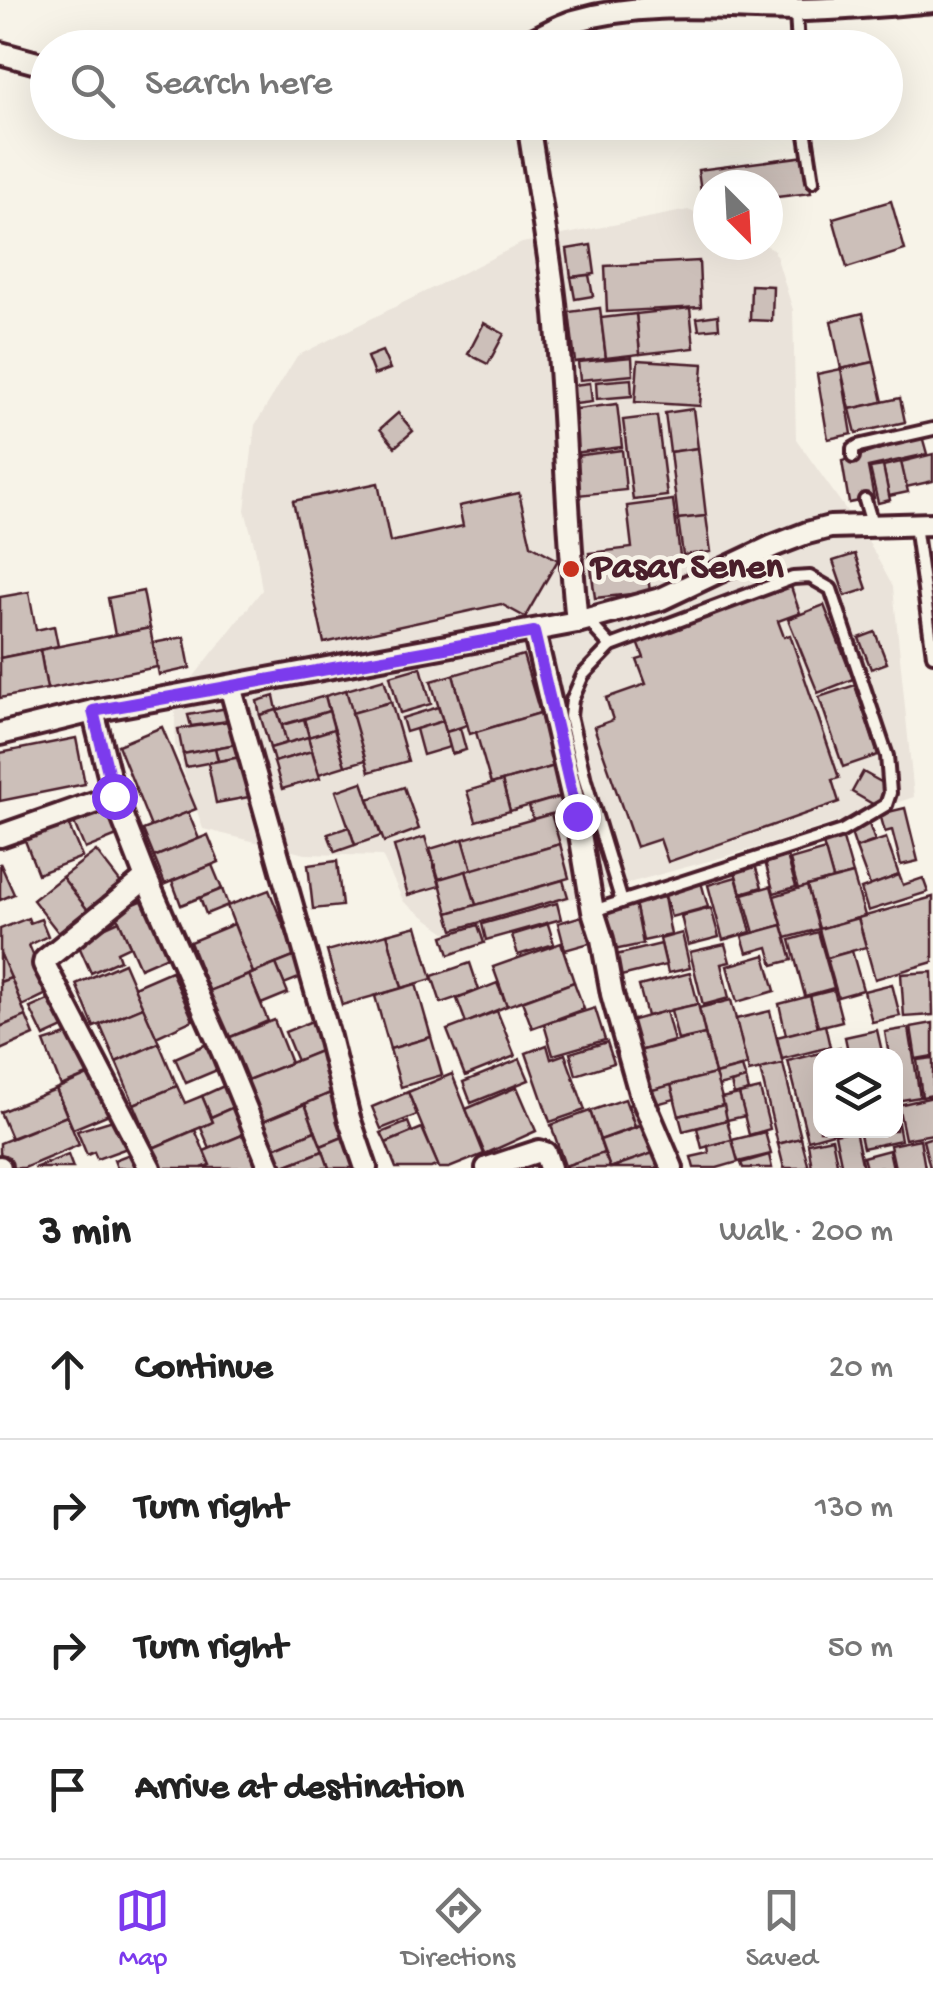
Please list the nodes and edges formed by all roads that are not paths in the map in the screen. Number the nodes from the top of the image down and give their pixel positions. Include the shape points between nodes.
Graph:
1 (933, 1) edge
2 (703, 2) edge
3 (857, 4) edge
4 (796, 10) junction
5 (554, 30) edge
6 (797, 30) edge
7 (0, 53) edge
8 (30, 61) edge
9 (531, 140) edge
10 (807, 140) edge
11 (813, 181) dead end
12 (933, 429) edge
13 (854, 457) dead end
14 (864, 500) dead end
15 (924, 525) edge
16 (873, 528) junction
17 (583, 620) junction
18 (534, 632) junction
19 (612, 646) junction
20 (933, 654) edge
21 (230, 686) junction
22 (93, 711) junction
23 (0, 734) edge
24 (114, 796) junction
25 (0, 836) edge
26 (146, 878) junction
27 (622, 902) junction
28 (593, 911) junction
29 (150, 1168) edge
30 (270, 1168) edge
31 (366, 1168) edge
32 (487, 1168) edge
33 (550, 1168) edge
34 (672, 1168) edge

1 - 3 street
2 - 4 street
2 - 5 street via 616,10
3 - 4 street
4 - 6 lane
7 - 8 street
9 - 17 street via 554,302 570,554
10 - 11 lane
12 - 13 lane via 858,446
14 - 16 lane
15 - 16 street
15 - 20 lane
16 - 17 street via 807,533 661,599
17 - 18 street
17 - 19 lane
18 - 21 street
18 - 28 street
19 - 27 lane via 583,675 570,716
19 - 27 lane via 810,577 830,589 887,756 890,794 886,805 842,831
21 - 22 street
21 - 31 street
22 - 23 street
22 - 24 street
24 - 25 street
24 - 26 street
26 - 29 street via 44,964
26 - 30 street
27 - 28 lane
28 - 34 street via 640,1093
32 - 33 street via 538,1150

